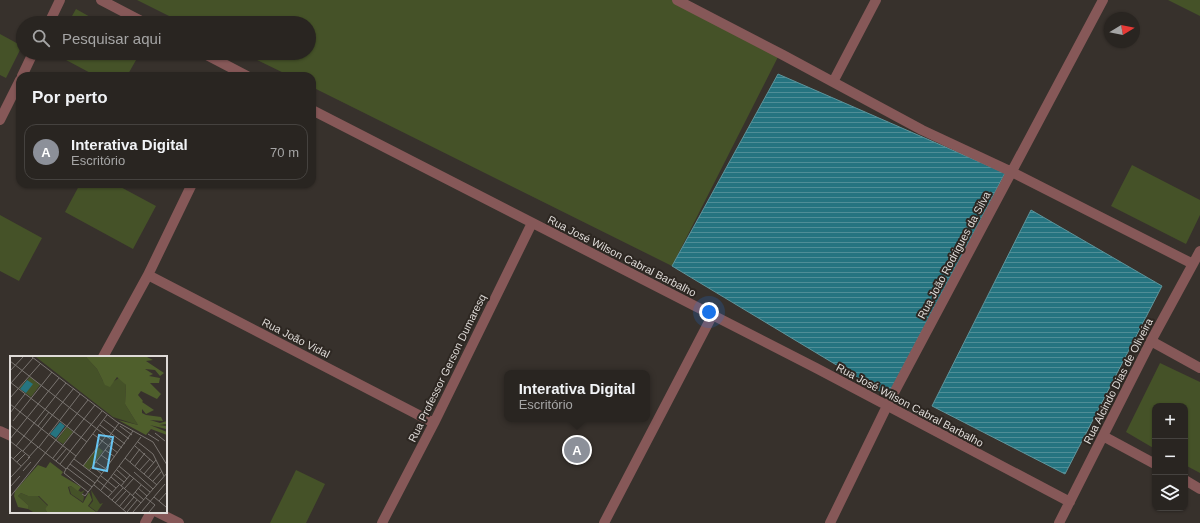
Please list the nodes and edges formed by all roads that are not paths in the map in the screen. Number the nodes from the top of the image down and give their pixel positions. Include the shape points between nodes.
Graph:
1 (60, 0) edge
2 (101, 0) edge
3 (677, 0) edge
4 (876, 0) edge
5 (1103, 0) edge
6 (52, 16) edge
7 (132, 16) edge
8 (30, 60) edge
9 (216, 60) edge
10 (24, 72) edge
11 (239, 72) edge
12 (833, 82) junction
13 (16, 88) edge
14 (316, 112) edge
15 (0, 120) edge
16 (1012, 172) junction
17 (190, 188) edge
18 (532, 223) junction
19 (1200, 251) edge
20 (1193, 264) junction
21 (148, 275) junction
22 (712, 316) junction
23 (1151, 341) junction
24 (104, 356) edge
25 (1200, 368) edge
26 (887, 406) junction
27 (434, 423) junction
28 (0, 431) edge
29 (10, 436) edge
30 (1103, 436) junction
31 (1152, 462) edge
32 (1188, 482) edge
33 (1200, 489) edge
34 (1070, 502) junction
35 (150, 513) edge
36 (159, 513) edge
37 (144, 523) edge
38 (179, 523) edge
39 (382, 523) edge
40 (604, 523) edge
41 (830, 523) edge
42 (1059, 523) edge

1 - 6 street
2 - 7 street
3 - 12 street
4 - 12 street
5 - 16 street, Rua João Rodrigues da Silva
8 - 10 street
9 - 11 street
12 - 16 street via 922,130
13 - 15 street
14 - 18 street, Rua José Wilson Cabral Barbalho
16 - 20 street
16 - 26 street, Rua João Rodrigues da Silva
17 - 21 street
18 - 22 street, Rua José Wilson Cabral Barbalho
18 - 27 street, Rua Professor Gerson Dumaresq
19 - 20 street, Rua Alcindo Dias de Oliveira
20 - 23 street, Rua Alcindo Dias de Oliveira
21 - 24 street
21 - 27 street, Rua João Vidal
22 - 26 street, Rua José Wilson Cabral Barbalho
22 - 40 street
23 - 25 street
23 - 30 street, Rua Alcindo Dias de Oliveira
26 - 34 street, Rua José Wilson Cabral Barbalho
26 - 41 street, Rua João Rodrigues da Silva
27 - 39 street, Rua Professor Gerson Dumaresq
28 - 29 street
30 - 31 street
30 - 34 street, Rua Alcindo Dias de Oliveira
32 - 33 street
34 - 42 street, Rua Alcindo Dias de Oliveira
35 - 37 street
36 - 38 street

